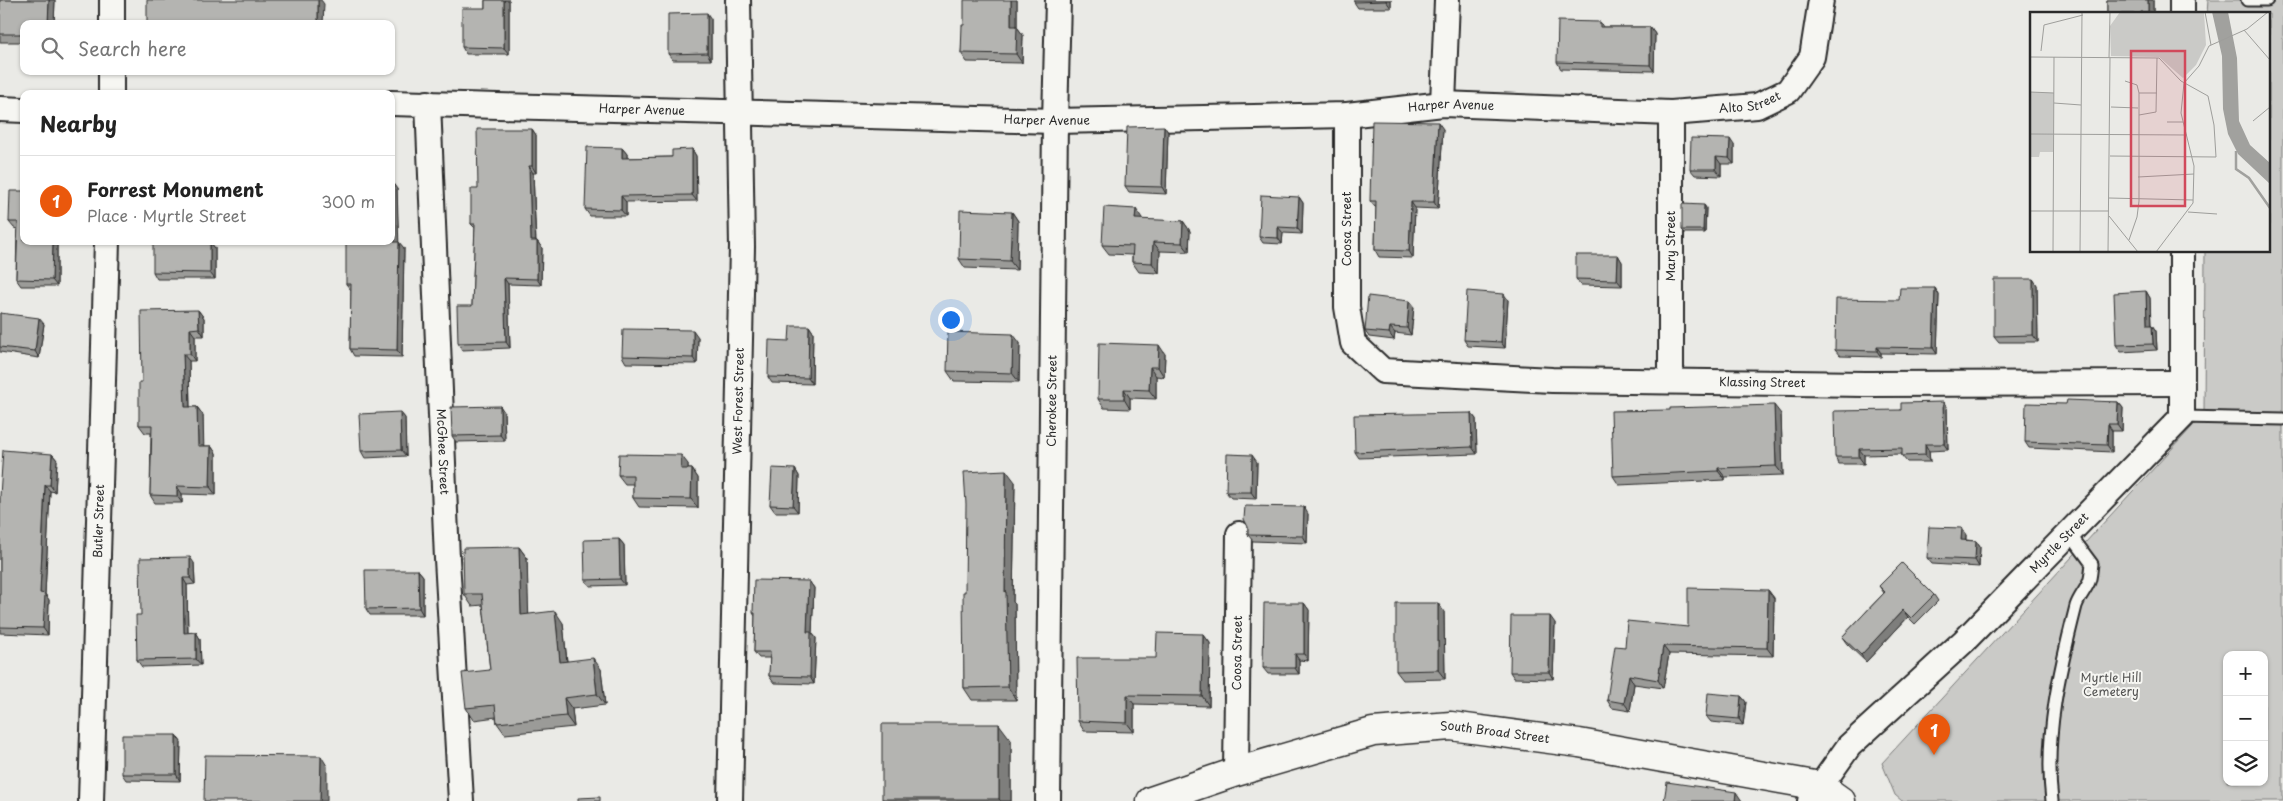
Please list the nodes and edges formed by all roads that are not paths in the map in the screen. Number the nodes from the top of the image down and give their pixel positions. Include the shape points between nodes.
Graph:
1 (112, 0) edge
2 (738, 0) edge
3 (1058, 0) edge
4 (1447, 0) edge
5 (1821, 0) edge
6 (2247, 0) edge
7 (2267, 0) edge
8 (112, 20) edge
9 (111, 75) edge
10 (111, 90) edge
11 (395, 103) edge
12 (428, 103) junction
13 (1442, 104) junction
14 (0, 108) edge
15 (20, 110) edge
16 (1702, 110) joint
17 (1671, 113) junction
18 (738, 114) junction
19 (1347, 115) junction
20 (1055, 121) junction
21 (107, 245) edge
22 (2182, 252) edge
23 (1353, 343) joint
24 (1670, 380) junction
25 (2182, 383) junction
26 (2182, 418) junction
27 (2283, 419) edge
28 (2069, 533) junction
29 (1239, 534) dead end
30 (1236, 772) junction
31 (1824, 796) edge
32 (91, 801) edge
33 (461, 801) edge
34 (730, 801) edge
35 (1048, 801) edge
36 (1151, 801) edge
37 (2052, 801) edge

1 - 8 street
2 - 18 street, West Forest Street
3 - 20 street, Cherokee Street
4 - 13 street
5 - 16 street, Alto Street via 1812,57 1788,91 1757,106
6 - 7 lane
9 - 10 street
11 - 12 street, Harper Avenue
12 - 18 street, Harper Avenue
12 - 33 street, McGhee Street via 447,559
13 - 17 street, Harper Avenue
13 - 19 street, Harper Avenue
14 - 15 street
16 - 17 street, Harper Avenue
17 - 24 street, Mary Street
18 - 20 street, Harper Avenue
18 - 34 street, West Forest Street via 742,247
19 - 20 street, Harper Avenue
19 - 23 street, Coosa Street via 1347,308
20 - 35 street, Cherokee Street
21 - 32 street, Butler Street
22 - 25 street
23 - 24 street, Klassing Street via 1383,371 1552,380
24 - 25 street, Klassing Street via 1865,384
25 - 26 street
26 - 27 lane
26 - 28 street, Myrtle Street
28 - 31 street, Myrtle Street via 1964,641 1849,746
28 - 37 lane via 2092,564 2090,581 2077,601 2061,664 2051,741
29 - 30 street, Coosa Street
30 - 31 main road, South Broad Street via 1373,732 1451,726 1578,743
30 - 36 main road, South Broad Street

